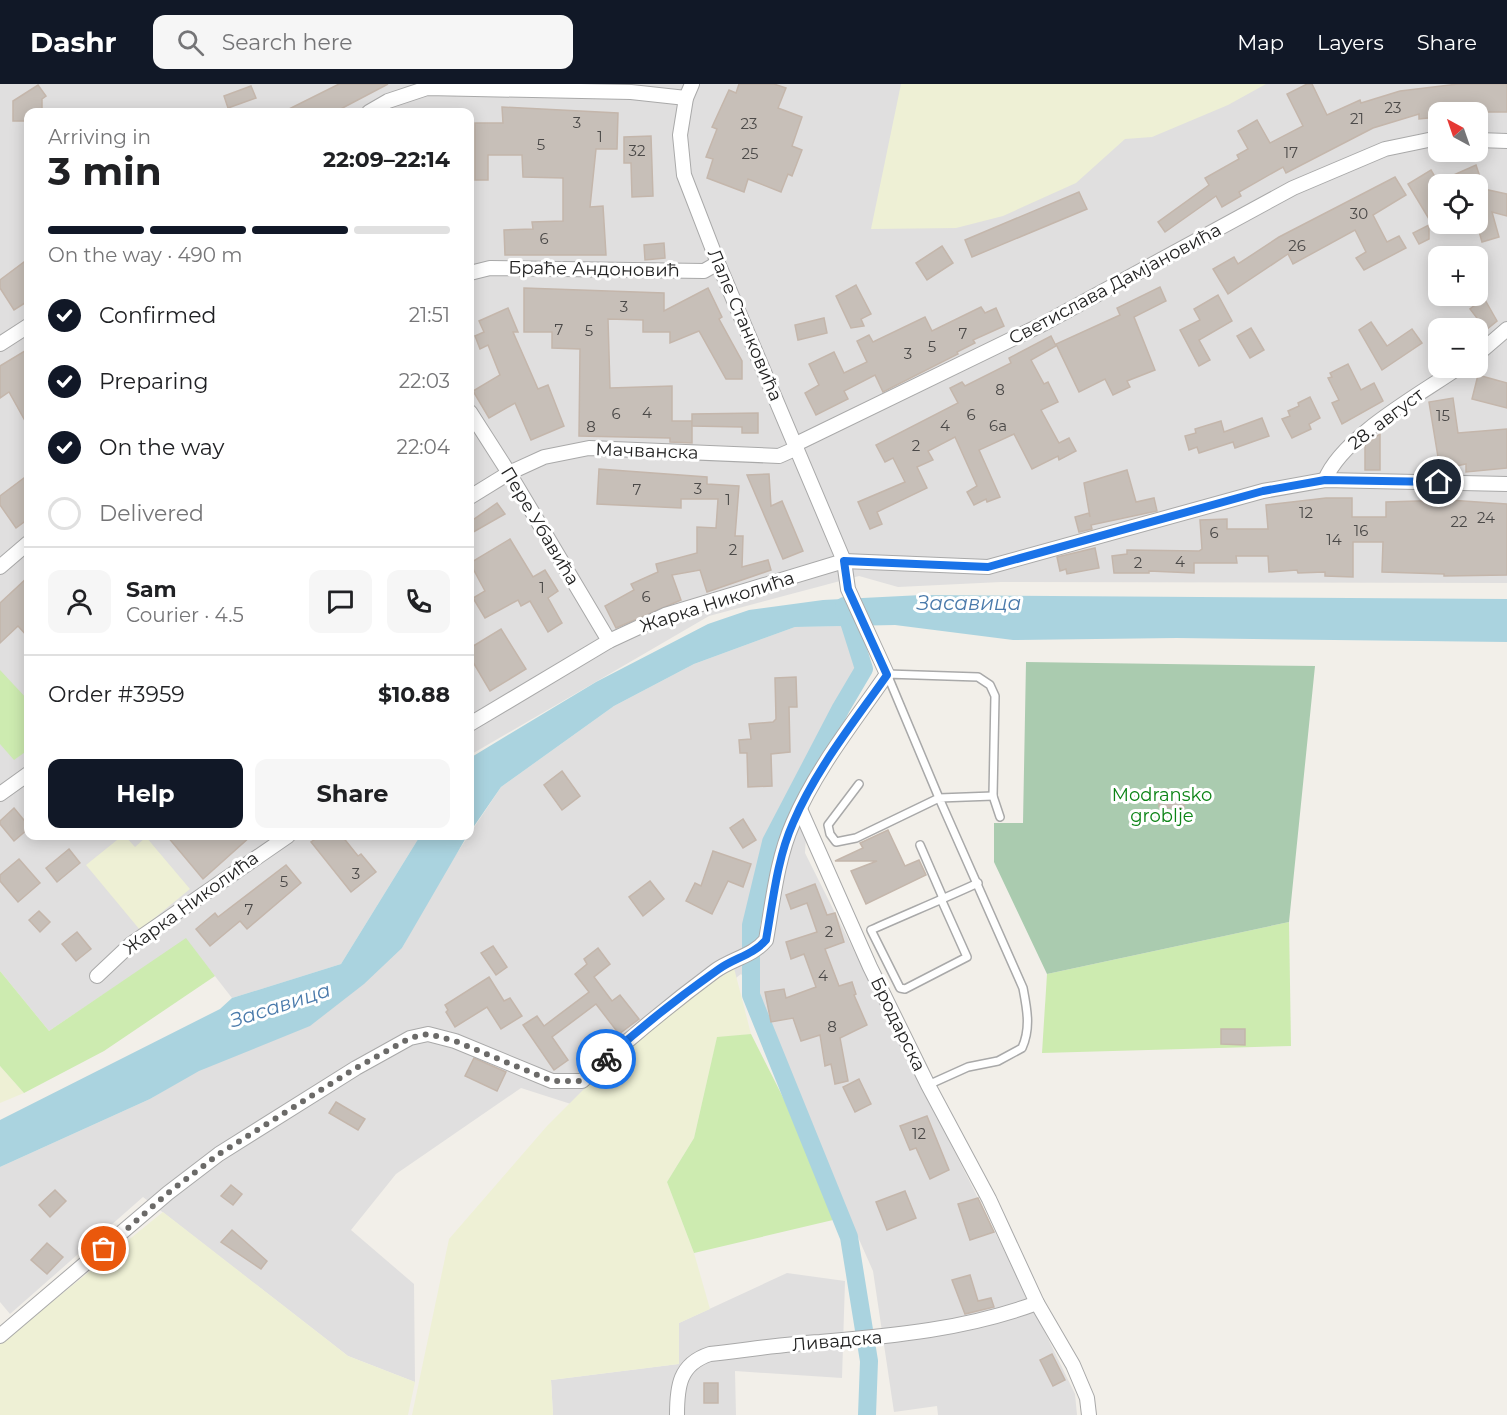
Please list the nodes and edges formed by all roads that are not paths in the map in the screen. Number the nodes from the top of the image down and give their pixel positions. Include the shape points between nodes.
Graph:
1 (692, 84) edge
2 (686, 98) junction
3 (376, 108) edge
4 (1428, 140) edge
5 (1488, 140) edge
6 (1507, 141) edge
7 (718, 263) junction
8 (474, 272) edge
9 (24, 329) edge
10 (1507, 329) edge
11 (0, 344) edge
12 (1488, 345) edge
13 (1444, 378) edge
14 (474, 417) edge
15 (796, 446) junction
16 (509, 473) junction
17 (1325, 480) junction
18 (1507, 484) edge
19 (474, 495) edge
20 (24, 546) edge
21 (844, 561) junction
22 (0, 567) edge
23 (609, 641) junction
24 (887, 675) junction
25 (474, 722) edge
26 (24, 777) edge
27 (859, 784) dead end
28 (0, 794) edge
29 (993, 796) junction
30 (939, 798) junction
31 (800, 809) junction
32 (1000, 817) dead end
33 (282, 840) edge
34 (920, 845) dead end
35 (978, 883) junction
36 (942, 898) junction
37 (97, 976) dead end
38 (928, 1085) junction
39 (1037, 1303) junction
40 (0, 1336) edge
41 (677, 1415) edge
42 (1089, 1415) edge

1 - 2 street, Лале Станковића
2 - 3 street via 631,92 427,88
2 - 7 street, Лале Станковића via 680,135 684,175
4 - 15 street, Светислава Дамјановића via 1385,149 1293,188 1043,324
5 - 6 street
7 - 8 street, Браће Андоновић via 704,271 490,268
7 - 15 street, Лале Станковића
9 - 11 street
10 - 12 street
13 - 17 street, 28. август via 1344,451 1331,465
14 - 16 street, Пере Убавића
15 - 16 street, Мачванска via 779,456 589,448 544,457
15 - 21 street, Лале Станковића
16 - 19 street, Мачванска
16 - 23 street, Пере Убавића
17 - 18 street, Жарка Николића
17 - 21 street, Жарка Николића via 1263,491 988,567
20 - 22 street
21 - 23 street, Жарка Николића via 665,615
21 - 24 street, Лале Станковића via 848,589
23 - 25 street, Жарка Николића
24 - 29 lane via 978,677 990,685 995,696
24 - 30 lane
24 - 31 street via 834,749
26 - 28 street
27 - 30 lane via 828,825 836,842 856,838
29 - 30 lane
29 - 32 lane
30 - 35 lane
31 - 38 street, Бродарска
31 - 40 street via 781,856 766,940 758,949 722,966 654,1016 582,1081 552,1081 455,1041 428,1034 410,1038 219,1154
33 - 37 street, Жарка Николића via 131,944
34 - 36 lane
35 - 36 lane
35 - 38 lane via 1023,988 1029,1016 1028,1036 1022,1048 998,1061 968,1067
36 - 36 lane via 871,930 900,988 905,989 967,957
38 - 39 street, Бродарска via 989,1198
39 - 41 street, Ливадска via 944,1328 889,1337 702,1357 688,1367 679,1381
39 - 42 street, Бродарска via 1073,1365 1087,1398

